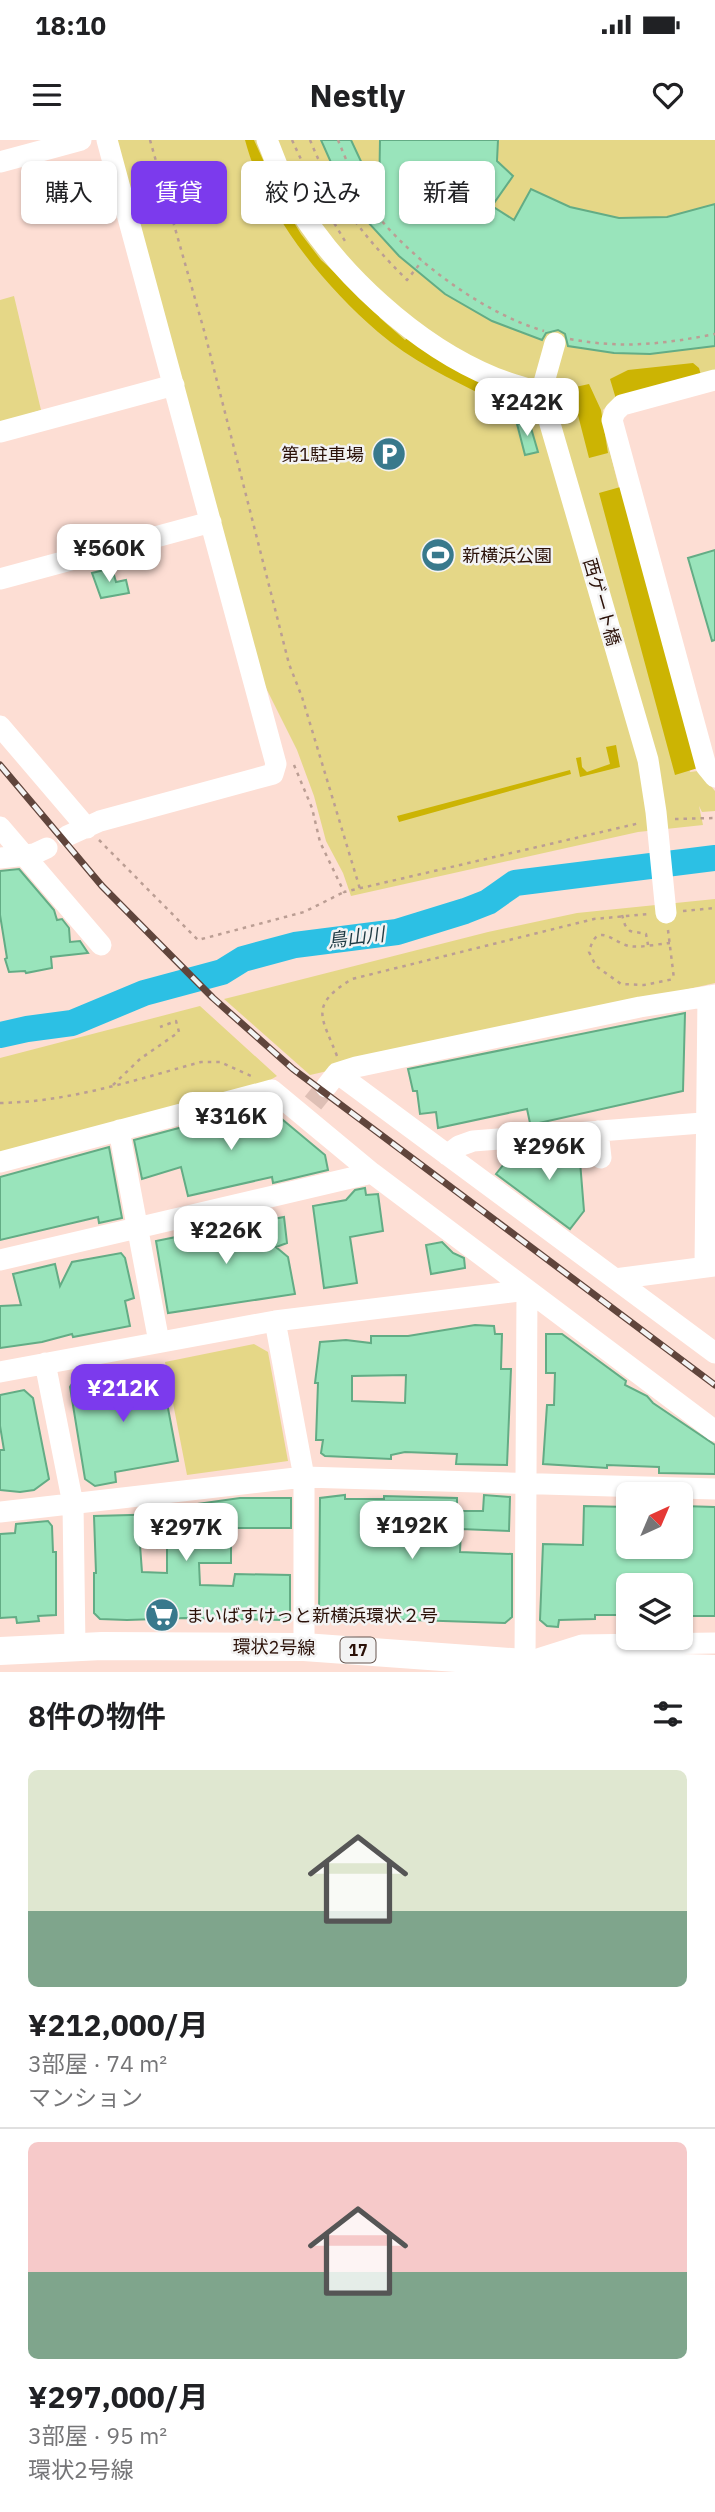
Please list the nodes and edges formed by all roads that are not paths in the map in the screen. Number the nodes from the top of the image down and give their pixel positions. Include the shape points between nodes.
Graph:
1 (81, 140) edge
2 (107, 140) edge
3 (267, 140) edge
4 (0, 162) edge
5 (554, 337) road end
6 (715, 380) edge
7 (174, 384) junction
8 (541, 393) junction
9 (0, 432) edge
10 (211, 522) junction
11 (0, 579) edge
12 (0, 726) edge
13 (715, 778) edge
14 (0, 827) edge
15 (87, 828) junction
16 (67, 836) dead end
17 (47, 848) dead end
18 (23, 856) junction
19 (0, 858) edge
20 (665, 907) road end
21 (101, 945) dead end
22 (712, 995) edge
23 (320, 1095) junction
24 (711, 1122) edge
25 (119, 1130) junction
26 (598, 1131) junction
27 (447, 1155) junction
28 (601, 1158) dead end
29 (0, 1162) edge
30 (372, 1173) junction
31 (137, 1228) junction
32 (0, 1260) edge
33 (710, 1266) edge
34 (615, 1279) junction
35 (527, 1290) junction
36 (275, 1321) junction
37 (159, 1342) junction
38 (715, 1353) edge
39 (45, 1363) junction
40 (0, 1372) edge
41 (715, 1431) edge
42 (304, 1477) junction
43 (526, 1484) junction
44 (715, 1489) edge
45 (73, 1504) junction
46 (0, 1513) edge
47 (715, 1643) edge
48 (75, 1647) junction
49 (304, 1647) junction
50 (0, 1651) edge
51 (525, 1663) junction
52 (715, 1669) edge

1 - 4 street
2 - 7 street
3 - 8 street via 292,198 332,253 378,302 455,358
5 - 8 street
6 - 13 street via 622,405 612,420 706,766
7 - 9 street
7 - 10 street
8 - 20 street, 西ゲート橋 via 648,760
10 - 11 street
10 - 15 street via 276,764 273,774
12 - 15 street
14 - 18 street
15 - 16 street
17 - 18 street
18 - 19 street
18 - 21 street
22 - 23 street via 356,1067
22 - 24 street
23 - 25 street via 272,1090
23 - 27 street
23 - 30 street
24 - 26 street
24 - 33 street
25 - 29 street
25 - 31 street
26 - 27 street via 473,1141
26 - 28 street
27 - 34 street
30 - 31 street
30 - 35 street
31 - 32 street
31 - 37 street
33 - 34 street
34 - 38 street
35 - 36 street
35 - 41 street
35 - 43 street
36 - 37 street
36 - 42 street
37 - 39 street
39 - 40 street
39 - 45 street
42 - 43 street
42 - 45 street
42 - 49 street
43 - 44 street
43 - 51 street
45 - 46 street
45 - 48 street
47 - 51 street via 582,1645
48 - 49 main road, 環状2号線 / 17
48 - 50 main road, 環状2号線 / 17
49 - 51 main road, 環状2号線 / 17
51 - 52 main road, 環状2号線 / 17

